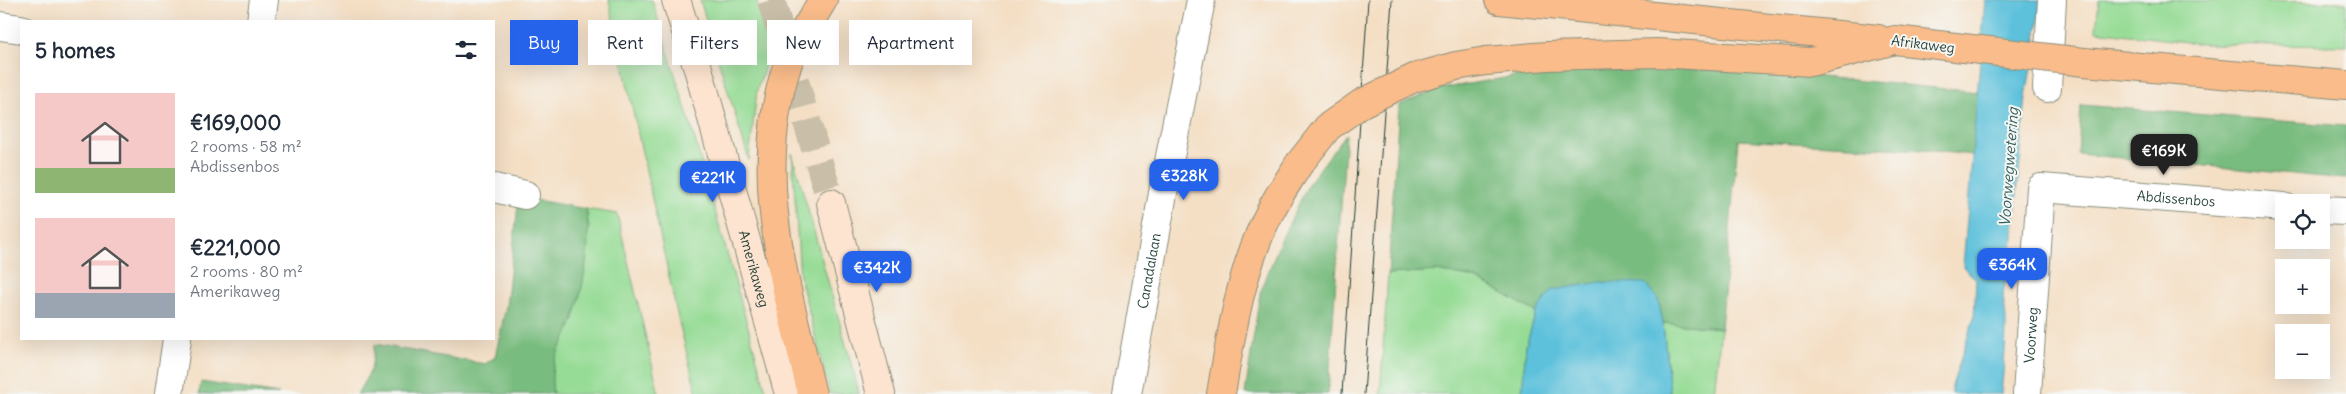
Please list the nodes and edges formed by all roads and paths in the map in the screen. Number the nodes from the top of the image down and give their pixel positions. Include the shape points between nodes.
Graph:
1 (264, 0) edge
2 (676, 0) edge
3 (823, 0) edge
4 (1201, 0) edge
5 (1499, 0) edge
6 (2052, 0) edge
7 (261, 20) edge
8 (0, 26) edge
9 (20, 29) edge
10 (1895, 40) junction
11 (2346, 85) edge
12 (2047, 88) dead end
13 (495, 188) edge
14 (2041, 188) joint
15 (525, 194) dead end
16 (832, 203) tunnel mouth
17 (2275, 206) edge
18 (2330, 211) edge
19 (2346, 212) edge
20 (176, 340) edge
21 (169, 394) edge
22 (789, 394) edge
23 (812, 394) edge
24 (881, 394) edge
25 (1127, 394) edge
26 (1221, 394) edge
27 (2027, 394) edge

1 - 7 street
2 - 22 main road, Amerikaweg
3 - 23 main road via 789,62 771,136 771,191 778,246
4 - 25 street, Canadalaan
5 - 10 main road, Afrikaweg
6 - 12 street
8 - 9 street
10 - 11 main road, Afrikaweg, bridge via 2084,62
10 - 26 main road, bridge via 1811,62 1658,53 1486,61 1414,78 1362,103 1328,127 1299,164 1270,211 1247,269
13 - 15 street
14 - 17 street, Abdissenbos
14 - 27 street, Voorweg
16 - 24 main road
18 - 19 street
20 - 21 street

